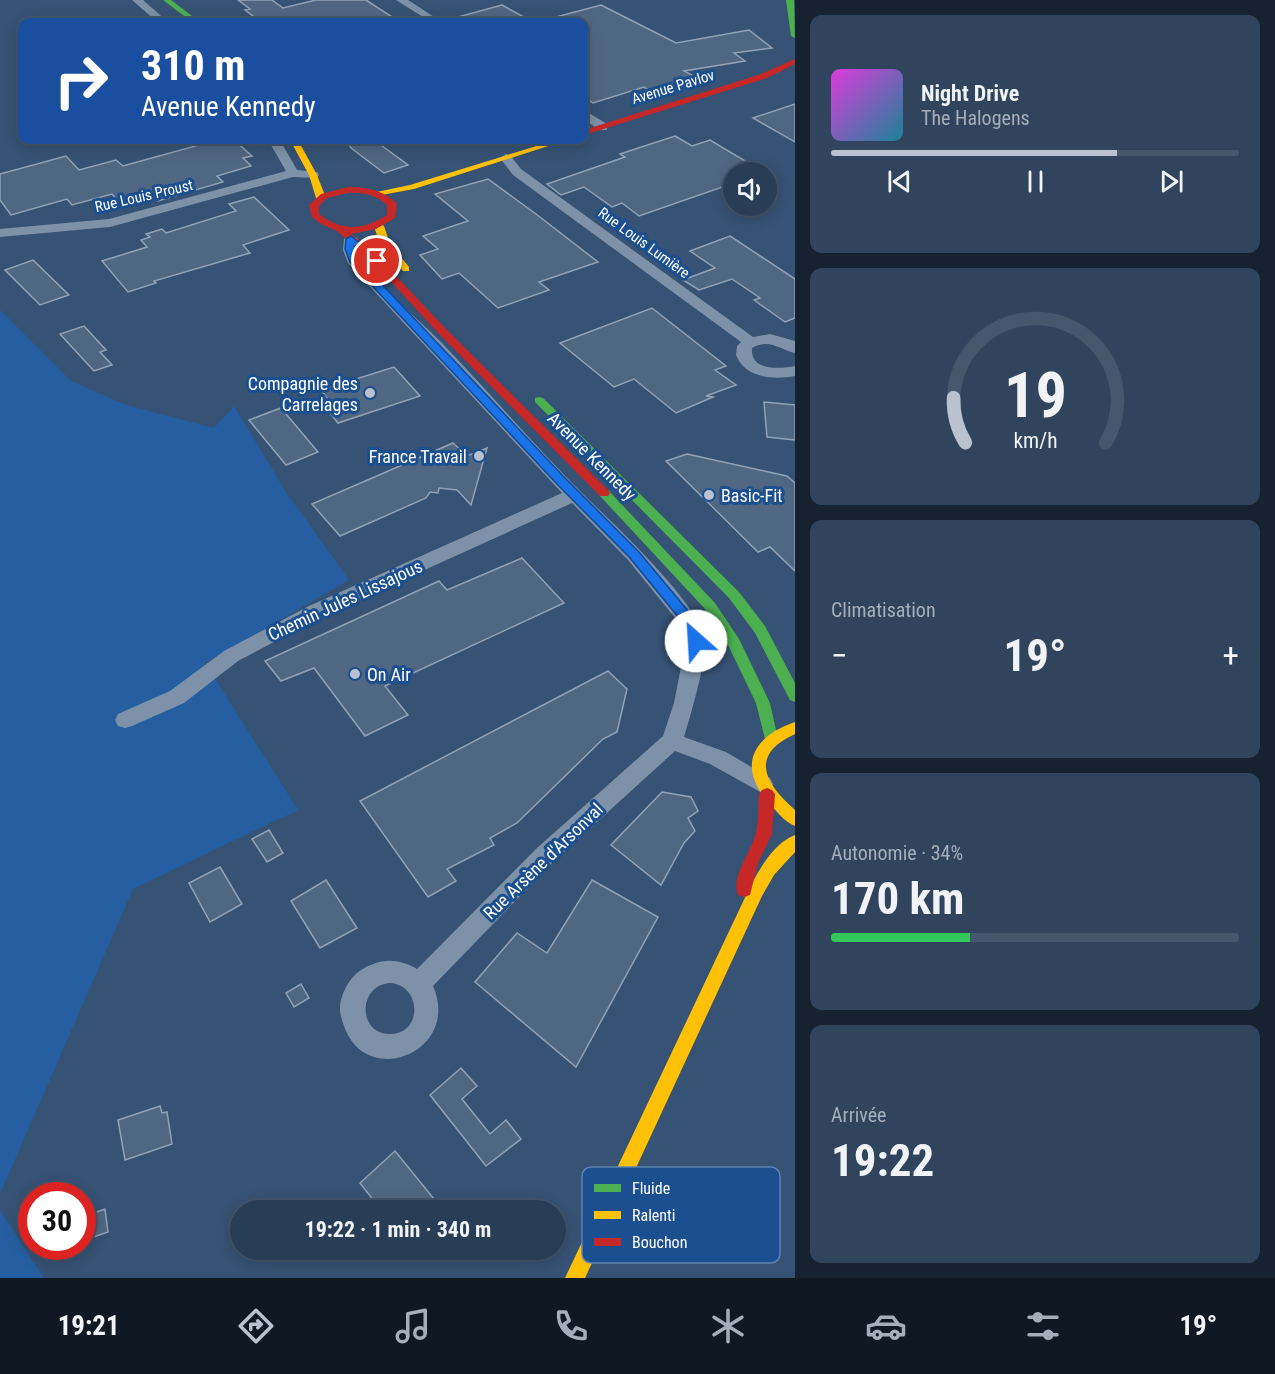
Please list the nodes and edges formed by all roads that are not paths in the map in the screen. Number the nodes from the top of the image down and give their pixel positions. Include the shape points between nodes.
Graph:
1 (137, 0) edge
2 (155, 0) edge
3 (167, 0) edge
4 (401, 0) edge
5 (790, 0) edge
6 (158, 18) edge
7 (178, 18) edge
8 (191, 18) edge
9 (430, 18) edge
10 (793, 51) edge
11 (588, 117) edge
12 (603, 127) junction
13 (588, 132) edge
14 (276, 144) edge
15 (296, 144) edge
16 (550, 144) edge
17 (506, 158) junction
18 (484, 164) junction
19 (517, 172) junction
20 (293, 173) junction
21 (313, 175) junction
22 (334, 175) dead end
23 (411, 187) junction
24 (348, 190) junction
25 (376, 193) junction
26 (321, 198) junction
27 (392, 204) junction
28 (379, 226) junction
29 (0, 233) edge
30 (346, 234) junction
31 (413, 276) dead end
32 (751, 342) junction
33 (795, 348) edge
34 (795, 371) edge
35 (531, 392) dead end
36 (574, 495) junction
37 (795, 696) edge
38 (125, 720) dead end
39 (795, 728) edge
40 (672, 741) junction
41 (766, 746) junction
42 (718, 758) junction
43 (764, 789) junction
44 (795, 819) edge
45 (795, 842) edge
46 (741, 928) junction
47 (419, 984) dead end
48 (628, 1167) edge
49 (582, 1263) edge
50 (575, 1278) edge

1 - 6 street
2 - 7 main road
3 - 8 main road
4 - 9 street
5 - 10 main road
10 - 12 main road, Avenue Pavlov via 772,73
11 - 12 street
12 - 13 main road, Avenue Pavlov
14 - 20 street
15 - 21 main road
16 - 17 main road
17 - 18 main road
17 - 19 street, Rue Louis Lumière
18 - 19 street, Rue Louis Lumière
18 - 23 main road
19 - 32 street, Rue Louis Lumière
20 - 21 street, Rue Louis Proust
20 - 29 street, Rue Louis Proust via 110,223
21 - 26 main road
22 - 24 main road
23 - 25 main road
23 - 27 main road
24 - 25 main road
24 - 26 main road
25 - 27 main road
26 - 30 main road, Avenue Kennedy via 313,210 315,217
27 - 28 main road via 392,216
28 - 30 main road
28 - 31 main road via 388,251
30 - 36 street via 353,260 362,271
30 - 41 main road, Avenue Kennedy via 653,543 710,606 734,643 763,703
32 - 33 street via 780,340
32 - 34 street via 742,353 751,366 772,374
35 - 37 main road, Avenue Kennedy via 734,595 760,630
36 - 38 street, Chemin Jules Lissajous via 316,611 231,656 177,697
36 - 40 street via 634,555 689,621 696,641
39 - 41 main road via 785,730
40 - 42 street
40 - 47 street, Rue Arsène d'Arsonval via 545,855
41 - 42 street
41 - 43 main road, Avenue Kennedy via 758,767
42 - 43 street
43 - 44 main road via 781,810
43 - 46 main road, Avenue Kennedy via 764,834 750,862
45 - 46 main road via 773,861
46 - 48 main road
49 - 50 main road

